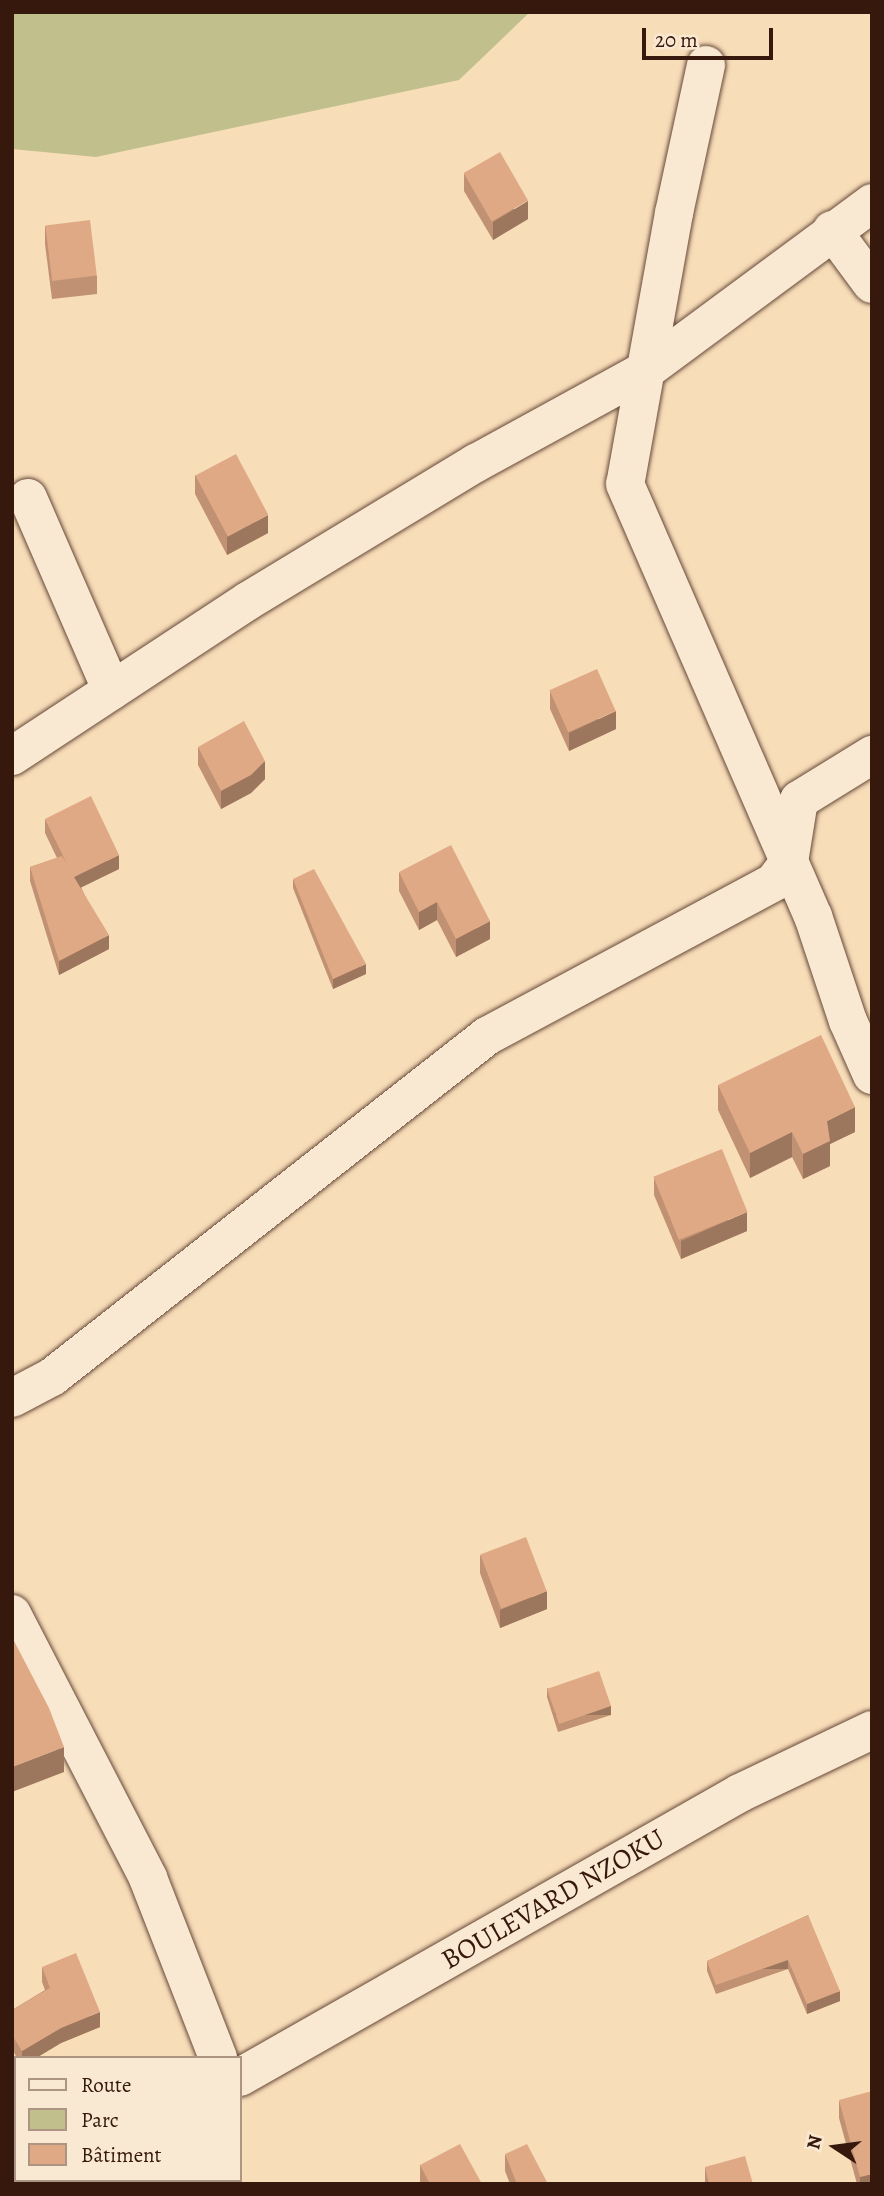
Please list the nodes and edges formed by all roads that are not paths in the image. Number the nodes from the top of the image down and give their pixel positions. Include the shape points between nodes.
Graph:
1 (706, 65) dead end
2 (872, 203) edge
3 (832, 230) junction
4 (872, 284) edge
5 (648, 369) junction
6 (27, 498) dead end
7 (112, 691) junction
8 (872, 755) edge
9 (12, 756) edge
10 (789, 862) junction
11 (872, 1075) edge
12 (12, 1398) edge
13 (12, 1614) edge
14 (872, 1730) edge
15 (217, 2056) edge
16 (242, 2076) edge

1 - 5 street via 674,213
2 - 3 street
3 - 4 street
3 - 5 street
5 - 7 street via 476,463 248,601
5 - 10 street via 625,484
6 - 7 street
7 - 9 street
8 - 10 street via 799,800
10 - 11 street
10 - 12 street via 774,882 487,1037 52,1377
13 - 15 street via 148,1878
14 - 16 street, BOULEVARD NZOKU via 740,1793

